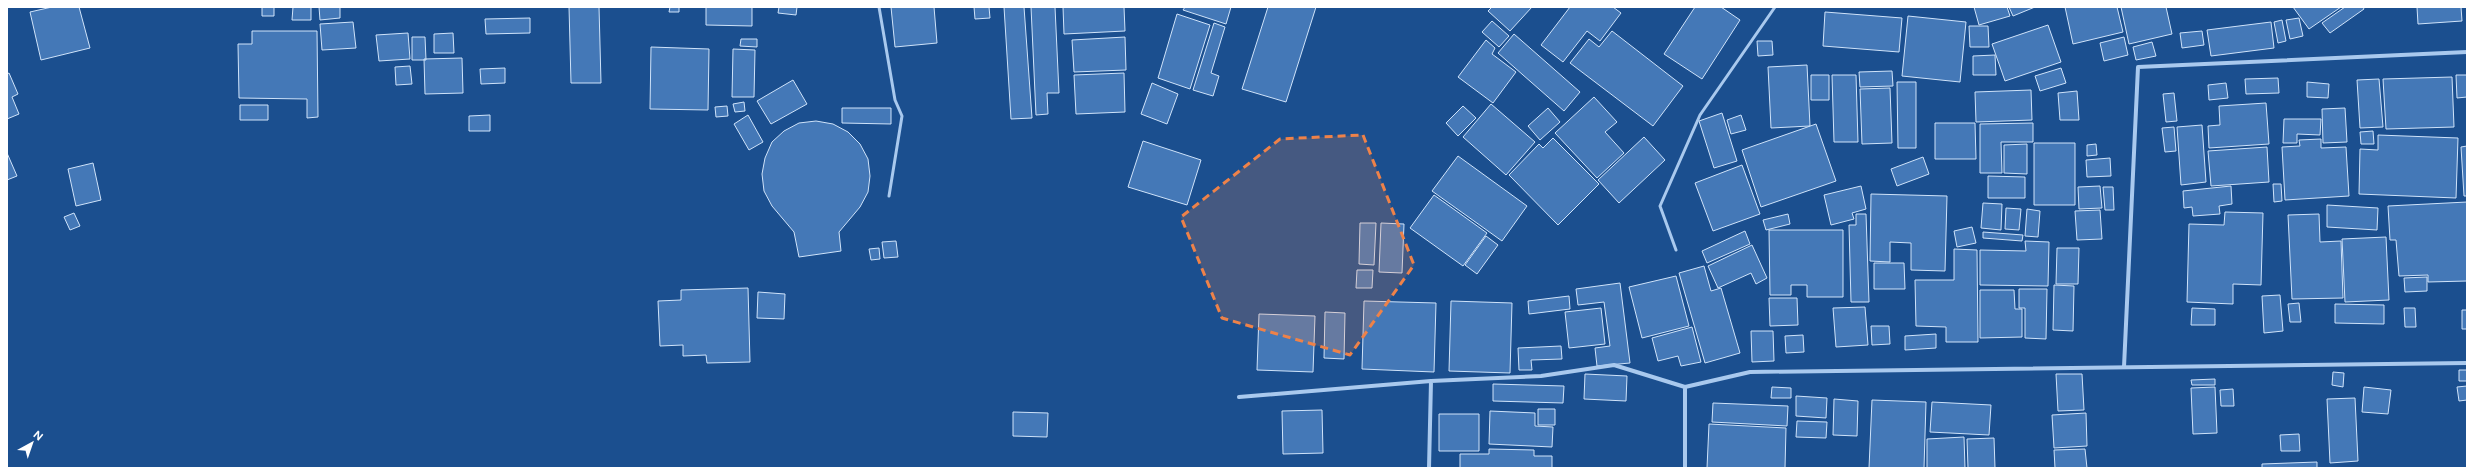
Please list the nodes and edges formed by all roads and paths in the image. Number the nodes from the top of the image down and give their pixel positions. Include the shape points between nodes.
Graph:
1 (879, 7) edge
2 (1775, 7) edge
3 (2467, 52) edge
4 (889, 196) dead end
5 (1676, 250) dead end
6 (2467, 362) edge
7 (2124, 367) junction
8 (1432, 381) junction
9 (1685, 387) junction
10 (1239, 398) dead end
11 (1429, 468) edge
12 (1685, 468) edge

1 - 4 lane via 895,100 902,116
2 - 5 lane via 1700,115 1660,206
3 - 7 street via 2138,67
6 - 7 street
7 - 9 street via 1750,372
8 - 9 street via 1541,376 1614,365
8 - 10 street
8 - 11 street
9 - 12 street

